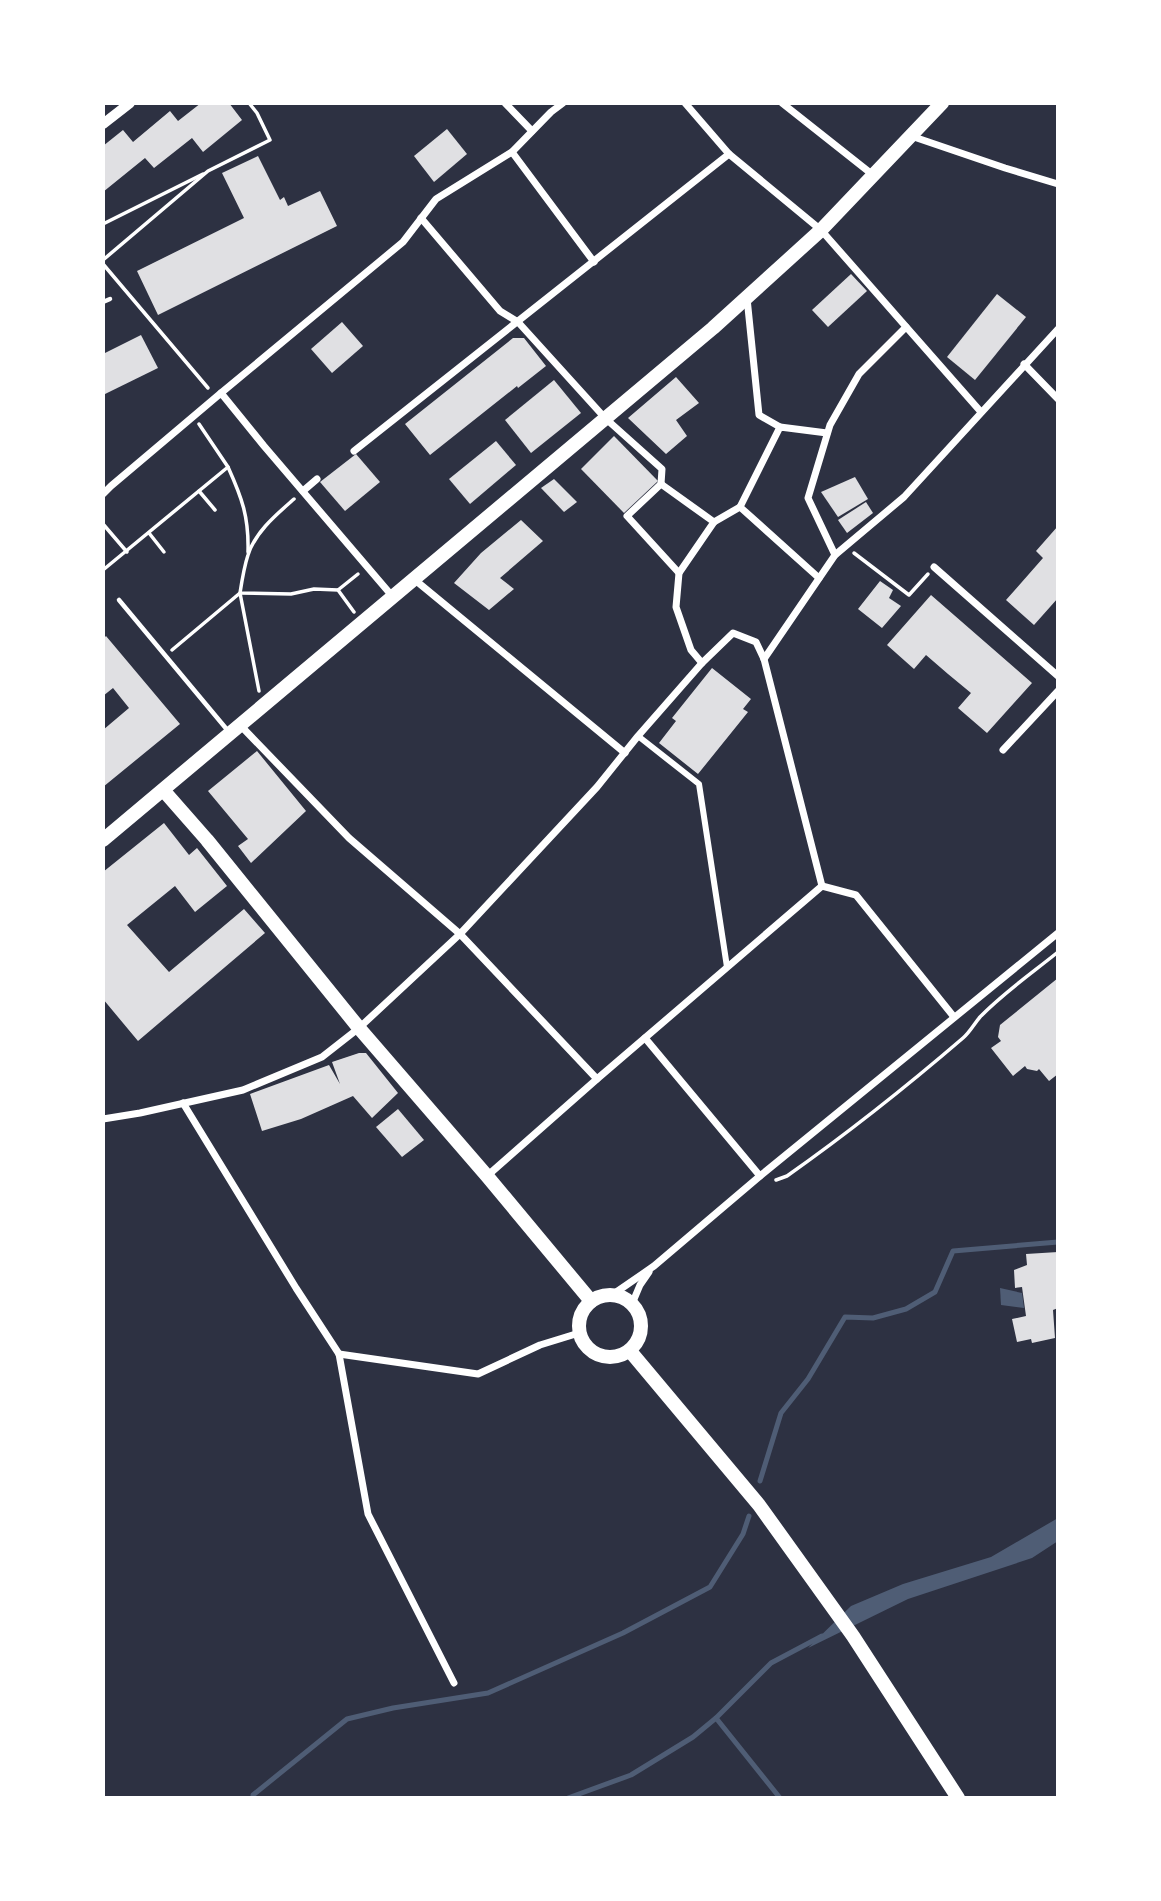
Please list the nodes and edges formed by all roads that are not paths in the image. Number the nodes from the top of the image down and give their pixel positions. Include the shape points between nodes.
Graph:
1 (130, 103) edge
2 (505, 103) edge
3 (563, 103) edge
4 (685, 103) edge
5 (782, 103) edge
6 (942, 103) edge
7 (103, 124) edge
8 (532, 131) junction
9 (911, 136) junction
10 (512, 152) junction
11 (729, 154) junction
12 (873, 175) junction
13 (1058, 184) edge
14 (421, 218) junction
15 (821, 230) junction
16 (594, 261) junction
17 (747, 297) junction
18 (110, 299) dead end
19 (103, 302) edge
20 (518, 322) junction
21 (906, 327) junction
22 (1058, 329) edge
23 (1024, 364) junction
24 (221, 393) junction
25 (1058, 400) edge
26 (981, 412) junction
27 (605, 418) junction
28 (780, 427) junction
29 (827, 433) junction
30 (354, 451) dead end
31 (103, 477) edge
32 (317, 480) dead end
33 (660, 484) junction
34 (111, 485) junction
35 (303, 491) junction
36 (103, 494) edge
37 (740, 507) junction
38 (714, 522) junction
39 (835, 555) junction
40 (934, 567) road end
41 (679, 573) junction
42 (819, 578) junction
43 (415, 580) junction
44 (394, 598) junction
45 (119, 600) dead end
46 (764, 659) junction
47 (702, 663) junction
48 (1058, 676) edge
49 (1058, 691) edge
50 (234, 729) junction
51 (638, 736) junction
52 (1003, 750) dead end
53 (625, 753) junction
54 (164, 791) junction
55 (103, 840) edge
56 (822, 886) junction
57 (1058, 933) edge
58 (460, 934) junction
59 (727, 967) junction
60 (954, 1017) junction
61 (359, 1028) junction
62 (645, 1038) junction
63 (597, 1079) junction
64 (183, 1103) junction
65 (103, 1119) edge
66 (487, 1176) junction
67 (760, 1176) junction
68 (654, 1266) junction
69 (612, 1295) junction
70 (591, 1301) junction
71 (632, 1304) junction
72 (579, 1333) junction
73 (630, 1351) junction
74 (339, 1354) junction
75 (453, 1683) dead end
76 (958, 1798) edge

1 - 7 street
2 - 8 street
3 - 8 street
4 - 11 street
5 - 12 street
6 - 9 main road
8 - 10 street
9 - 12 main road
9 - 13 street
10 - 14 street via 436,199
10 - 16 street
11 - 15 street
11 - 16 street
12 - 15 main road
14 - 20 street via 500,311
14 - 24 street via 403,242
15 - 17 main road
15 - 21 street
16 - 20 street
17 - 27 main road
17 - 28 street via 759,415
18 - 19 lane
20 - 27 street
20 - 30 street
21 - 26 street
21 - 29 street via 859,374
22 - 23 street
23 - 25 street
23 - 26 street
24 - 34 street
24 - 35 street
26 - 39 street via 904,497
27 - 33 street via 662,470
27 - 43 main road
28 - 29 street
28 - 37 street
29 - 39 street via 808,498
31 - 34 street
32 - 35 street
33 - 38 street
33 - 41 street via 627,516
34 - 36 street
35 - 44 street
37 - 38 street
37 - 42 street
38 - 41 street
39 - 42 street
40 - 48 street
41 - 47 street via 676,607 691,650
42 - 46 street
43 - 44 main road
43 - 53 street
44 - 50 main road
45 - 50 lane
46 - 47 street via 756,642 733,634
46 - 56 street
47 - 51 street
49 - 52 street
50 - 54 main road
50 - 58 street
51 - 53 street
51 - 59 street via 699,783
53 - 58 street
54 - 55 main road
54 - 61 main road
56 - 59 street
56 - 60 street via 856,895
57 - 60 street
58 - 61 street
58 - 63 street
59 - 62 street
60 - 67 street
61 - 64 street via 322,1057 243,1090
61 - 66 main road
62 - 63 street
62 - 67 street
63 - 66 street
64 - 65 street
64 - 74 street
66 - 70 main road
67 - 68 street
68 - 69 street
68 - 71 street
69 - 70 main road
69 - 71 main road
70 - 72 main road via 580,1316
71 - 73 main road via 641,1319 640,1336
72 - 73 main road via 590,1351 610,1358
72 - 74 street via 540,1345 478,1374
73 - 76 main road via 759,1505 853,1636
74 - 75 street via 368,1514

